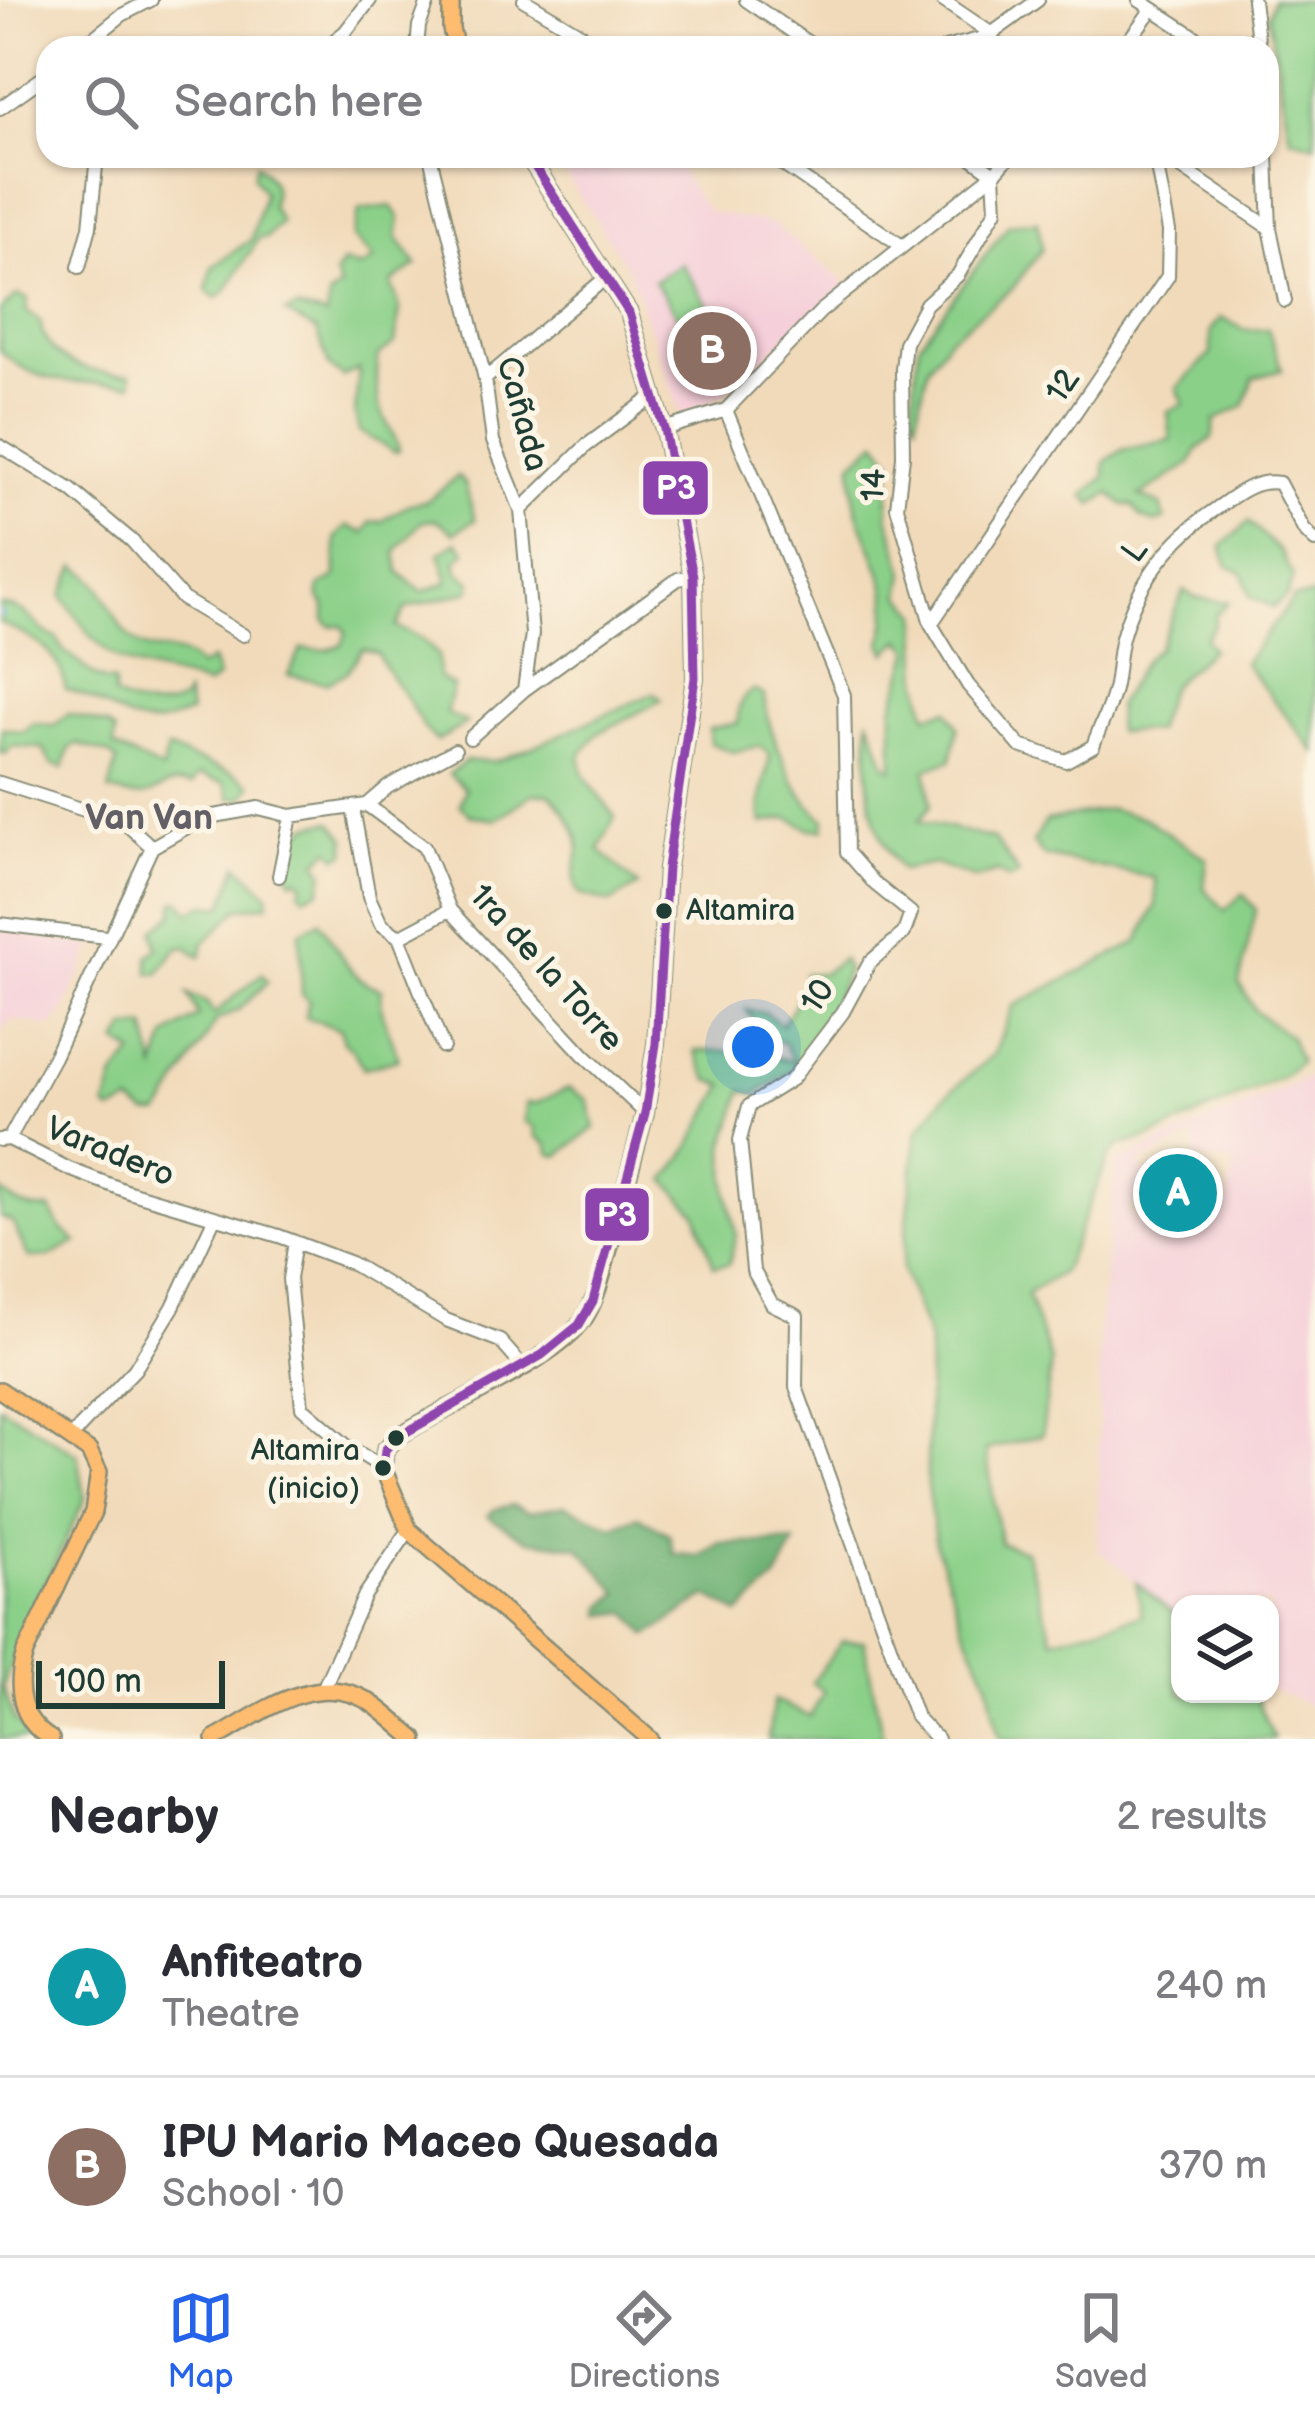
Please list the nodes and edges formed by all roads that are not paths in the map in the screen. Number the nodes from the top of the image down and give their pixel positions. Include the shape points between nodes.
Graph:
1 (151, 0) edge
2 (370, 0) edge
3 (429, 0) edge
4 (451, 0) edge
5 (524, 0) edge
6 (746, 0) edge
7 (942, 0) edge
8 (1038, 0) edge
9 (1139, 0) edge
10 (1253, 0) edge
11 (1152, 9) junction
12 (102, 31) junction
13 (96, 36) edge
14 (102, 36) edge
15 (340, 36) edge
16 (419, 36) edge
17 (453, 36) edge
18 (584, 36) edge
19 (798, 36) edge
20 (987, 36) edge
21 (988, 36) edge
22 (1132, 36) edge
23 (1194, 36) edge
24 (1258, 36) edge
25 (36, 82) edge
26 (0, 108) edge
27 (96, 168) edge
28 (433, 168) edge
29 (540, 168) edge
30 (788, 168) edge
31 (986, 168) edge
32 (999, 168) edge
33 (1161, 168) edge
34 (1178, 168) edge
35 (1268, 168) edge
36 (994, 174) junction
37 (1270, 228) junction
38 (902, 246) junction
39 (79, 267) dead end
40 (608, 276) junction
41 (1286, 301) dead end
42 (484, 380) junction
43 (655, 395) junction
44 (726, 410) junction
45 (664, 429) junction
46 (0, 446) edge
47 (521, 510) junction
48 (1315, 541) edge
49 (694, 576) junction
50 (931, 624) junction
51 (243, 634) dead end
52 (524, 690) junction
53 (470, 738) dead end
54 (455, 751) dead end
55 (1066, 761) joint
56 (0, 783) edge
57 (360, 807) junction
58 (291, 816) junction
59 (152, 847) junction
60 (279, 876) dead end
61 (450, 910) junction
62 (0, 924) edge
63 (106, 937) junction
64 (399, 937) junction
65 (443, 1047) dead end
66 (645, 1113) junction
67 (4, 1140) edge
68 (214, 1219) junction
69 (295, 1242) junction
70 (521, 1366) junction
71 (0, 1390) edge
72 (71, 1437) junction
73 (382, 1468) junction
74 (409, 1530) junction
75 (324, 1687) junction
76 (51, 1739) edge
77 (215, 1739) edge
78 (415, 1739) edge
79 (650, 1739) edge
80 (937, 1739) edge

1 - 12 street
2 - 15 street
3 - 16 street
4 - 17 main road
5 - 18 street
6 - 19 street
7 - 20 street
8 - 21 street
9 - 11 street
10 - 24 street
11 - 22 street
11 - 23 street
12 - 13 street
12 - 14 street
25 - 26 street
27 - 39 street
28 - 42 street, Cañada
29 - 40 main road
30 - 38 street
31 - 36 street
32 - 36 street
33 - 50 street, 12 via 1168,276
34 - 37 street
35 - 37 street
36 - 38 street
36 - 50 street, 14 via 996,210 905,343 897,508
37 - 41 street
38 - 44 street via 821,311
40 - 42 street
40 - 43 main road
42 - 47 street, Cañada via 494,441
43 - 45 main road
43 - 47 street via 586,446
44 - 45 street
44 - 80 street, 10 via 844,695 847,852 911,913 792,1079 749,1106 740,1139 754,1270 772,1304 797,1316 796,1387 916,1718
45 - 49 main road
46 - 51 street via 70,488 133,541 183,599
47 - 52 street, Cañada via 532,634
48 - 55 street, L via 1279,483 1265,481 1185,532 1131,605 1093,746
49 - 52 street via 678,579
49 - 66 main road via 695,678
50 - 55 street, 14 via 1019,746
52 - 53 street
54 - 57 street
56 - 59 street via 125,824
57 - 58 street
57 - 61 street, 1ra de la Torre via 424,847
57 - 64 street via 369,897 381,924
58 - 59 street via 259,808 203,818
58 - 60 street
59 - 63 street, Varadero
61 - 64 street
61 - 66 street, 1ra de la Torre
62 - 63 street
63 - 67 street, Varadero via 54,1057
64 - 65 street
66 - 70 main road via 595,1299 579,1325
67 - 68 street, Varadero
68 - 69 street, Varadero
68 - 72 street via 135,1369
69 - 70 street, Varadero via 500,1341
69 - 73 street via 289,1279 302,1407
70 - 73 main road via 396,1438
71 - 72 main road
72 - 76 main road via 89,1451 99,1488 19,1675 22,1707
73 - 74 main road
74 - 75 street via 365,1595
74 - 79 main road
75 - 77 main road
75 - 78 main road via 369,1701

